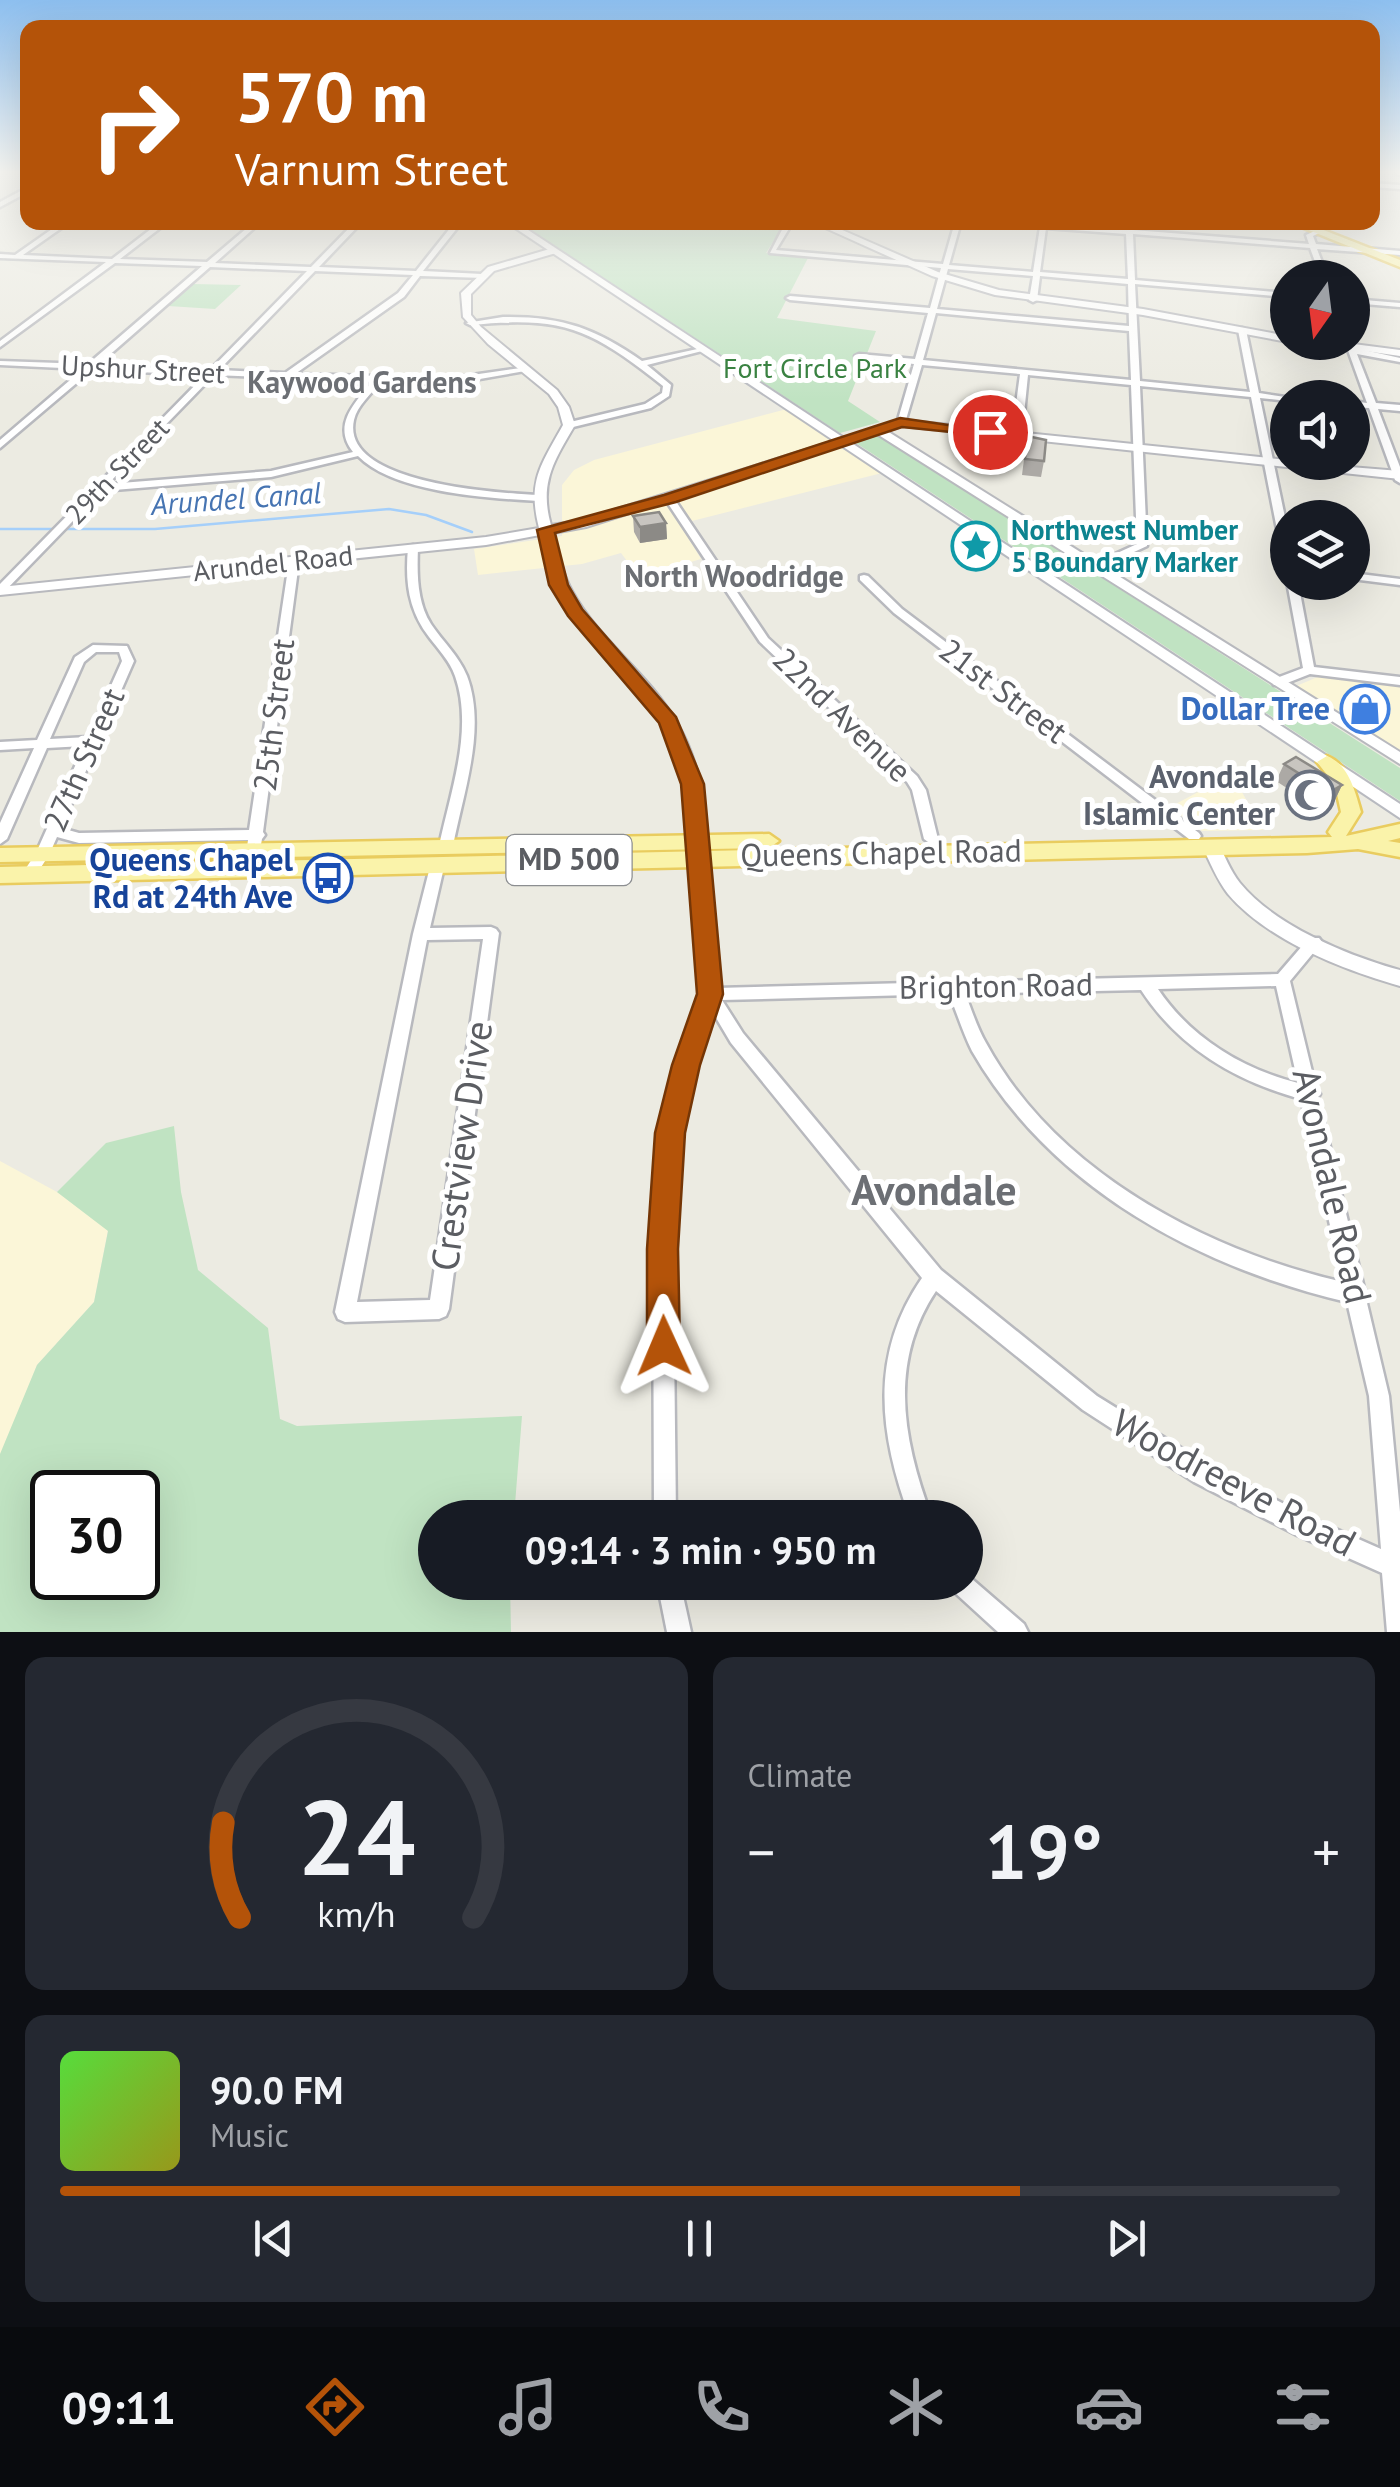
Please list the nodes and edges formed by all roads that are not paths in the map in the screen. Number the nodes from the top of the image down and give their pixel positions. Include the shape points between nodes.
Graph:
1 (29, 247) edge
2 (133, 247) edge
3 (229, 247) edge
4 (335, 247) edge
5 (439, 247) edge
6 (547, 247) edge
7 (775, 247) edge
8 (874, 247) edge
9 (951, 247) edge
10 (1041, 247) edge
11 (1130, 247) edge
12 (1223, 247) edge
13 (1314, 247) edge
14 (1317, 247) edge
15 (1358, 247) edge
16 (1366, 250) junction
17 (553, 251) junction
18 (1400, 253) edge
19 (0, 256) edge
20 (16, 256) junction
21 (1225, 258) dead end
22 (116, 260) junction
23 (1319, 260) edge
24 (210, 263) junction
25 (910, 263) junction
26 (1400, 264) edge
27 (316, 267) junction
28 (421, 271) junction
29 (944, 272) junction
30 (1037, 274) junction
31 (482, 276) junction
32 (1132, 282) junction
33 (1270, 294) edge
34 (790, 298) dead end
35 (1033, 300) junction
36 (1370, 302) edge
37 (1400, 304) edge
38 (932, 310) junction
39 (1133, 311) junction
40 (470, 323) junction
41 (1134, 329) junction
42 (1242, 330) junction
43 (1270, 335) edge
44 (0, 345) edge
45 (698, 348) junction
46 (1370, 350) edge
47 (859, 356) dead end
48 (1400, 356) edge
49 (1355, 360) edge
50 (638, 362) junction
51 (918, 362) junction
52 (0, 363) edge
53 (91, 367) junction
54 (525, 368) junction
55 (214, 372) junction
56 (1024, 372) junction
57 (287, 376) junction
58 (378, 380) junction
59 (1136, 383) junction
60 (1254, 394) junction
61 (1270, 396) edge
62 (1372, 406) junction
63 (1400, 408) edge
64 (900, 422) junction
65 (569, 425) junction
66 (876, 429) junction
67 (1017, 434) junction
68 (837, 440) junction
69 (0, 445) edge
70 (1138, 448) junction
71 (360, 453) junction
72 (1268, 461) junction
73 (1399, 477) edge
74 (100, 488) junction
75 (538, 498) junction
76 (670, 499) junction
77 (1276, 500) edge
78 (546, 530) junction
79 (413, 548) junction
80 (294, 562) junction
81 (1094, 567) junction
82 (864, 578) dead end
83 (1370, 578) edge
84 (1400, 582) edge
85 (0, 590) edge
86 (1296, 600) edge
87 (1310, 670) junction
88 (1278, 682) junction
89 (1400, 682) edge
90 (93, 741) junction
91 (44, 743) junction
92 (0, 746) edge
93 (1400, 759) edge
94 (1327, 762) junction
95 (1400, 812) edge
96 (1400, 828) edge
97 (53, 831) junction
98 (1346, 837) junction
99 (0, 839) edge
100 (931, 839) junction
101 (1202, 841) junction
102 (700, 849) junction
103 (1400, 850) edge
104 (255, 851) junction
105 (42, 855) junction
106 (442, 855) junction
107 (0, 856) edge
108 (29, 874) junction
109 (0, 875) edge
110 (421, 934) junction
111 (1314, 942) junction
112 (1400, 978) edge
113 (1282, 980) junction
114 (1146, 984) junction
115 (954, 986) junction
116 (710, 994) junction
117 (1311, 1094) junction
118 (934, 1278) junction
119 (1358, 1295) junction
120 (666, 1500) edge
121 (914, 1500) edge
122 (1396, 1567) edge
123 (672, 1600) edge
124 (980, 1600) edge
125 (679, 1632) edge
126 (1016, 1632) edge
127 (1400, 1632) edge

1 - 20 street
2 - 22 street
3 - 24 street
4 - 27 street, 29th Street
5 - 28 street
6 - 17 street
7 - 25 street via 772,252
8 - 25 street
9 - 29 street
10 - 30 street
11 - 32 street
12 - 21 street
13 - 23 street
14 - 16 street
15 - 16 main road
16 - 18 street
16 - 26 main road
17 - 31 street
17 - 45 street
19 - 20 street
20 - 22 street
22 - 24 street
22 - 44 street
24 - 27 street
24 - 53 street
25 - 29 street
27 - 28 street
27 - 55 street, 29th Street
28 - 31 street
28 - 57 street via 392,302
29 - 30 street
29 - 35 street
29 - 38 street
30 - 32 street
30 - 35 street
31 - 40 street via 464,300
32 - 33 street
32 - 39 street
34 - 38 street
35 - 39 street
36 - 37 street
38 - 41 street
38 - 51 street
39 - 41 street
39 - 42 street
40 - 50 street via 566,320
40 - 54 street
41 - 59 street
42 - 43 street
42 - 60 street
45 - 50 street
45 - 68 street
46 - 48 street
47 - 51 street
49 - 62 street
50 - 65 street via 667,385 660,400
51 - 56 street
51 - 64 street
52 - 53 street, Upshur Street
53 - 55 street, Upshur Street
53 - 69 street
54 - 58 street, Upshur Street via 451,380
54 - 65 street via 563,406
55 - 57 street, Upshur Street
55 - 74 street, 29th Street
56 - 59 street
56 - 67 street
57 - 58 street, Upshur Street
58 - 71 street via 350,419 350,440
59 - 60 street
59 - 70 street
60 - 61 street
60 - 72 street
62 - 63 street
62 - 73 street
64 - 66 street, Arundel Road
64 - 67 street
65 - 75 street
66 - 68 street, Arundel Road
66 - 81 street
67 - 70 street
68 - 76 street, Arundel Road
68 - 94 street
70 - 72 street
70 - 81 street via 1142,546
71 - 74 street via 271,474
71 - 75 street via 435,488
72 - 73 street
72 - 77 street
74 - 85 street, 29th Street
75 - 78 street
76 - 78 street, Arundel Road
76 - 100 street, 22nd Avenue via 764,640 912,779
78 - 79 street, Arundel Road
78 - 102 street via 558,585 574,612 656,703 682,748
79 - 80 street, Arundel Road
79 - 106 street, Crestview Drive via 416,601 456,663 467,698 466,742
80 - 85 street, Arundel Road
80 - 104 street, 25th Street
81 - 88 street
82 - 101 street, 21st Street via 898,611
83 - 84 street
86 - 87 street
87 - 88 street
87 - 89 street
88 - 93 street
90 - 91 street
90 - 91 street, 27th Street via 128,661 123,648 85,653
90 - 97 street, 27th Street
91 - 92 street
91 - 99 street, 27th Street
94 - 95 street
94 - 98 main road via 1344,784 1351,812
96 - 98 main road, Queens Chapel Road / MD 500
97 - 104 street, Queens Chapel Road
97 - 105 street, 27th Street
98 - 101 main road, Queens Chapel Road / MD 500
98 - 103 main road
100 - 101 main road, Queens Chapel Road / MD 500
100 - 102 main road, Queens Chapel Road / MD 500
101 - 102 main road, Queens Chapel Road / MD 500
101 - 111 street via 1240,894
102 - 106 main road, Queens Chapel Road / MD 500
102 - 106 main road, Queens Chapel Road / MD 500 via 480,846
102 - 116 street
104 - 105 main road, Queens Chapel Road / MD 500
104 - 106 main road, Queens Chapel Road / MD 500
104 - 108 main road, Queens Chapel Road / MD 500
105 - 107 main road, Queens Chapel Road / MD 500
105 - 108 street, 27th Street
106 - 110 street, Crestview Drive
108 - 109 main road, Queens Chapel Road / MD 500
110 - 110 street, Crestview Drive via 491,934 439,1309 345,1312
111 - 112 street
111 - 113 street
113 - 114 street, Brighton Road
113 - 117 street, Avondale Road
114 - 115 street, Brighton Road
114 - 117 street via 1168,1016 1210,1052 1277,1087
115 - 116 street, Brighton Road
115 - 119 street via 969,1028 1014,1098 1088,1171 1232,1260 1278,1279
116 - 118 street, Woodreeve Road via 737,1038
116 - 120 street via 670,1133 662,1249
117 - 119 street, Avondale Road
118 - 121 street via 910,1313 892,1394
118 - 122 street, Woodreeve Road via 1106,1414 1304,1528
119 - 122 street, Avondale Road via 1381,1413
122 - 127 street, Avondale Road
123 - 125 street
124 - 126 street

